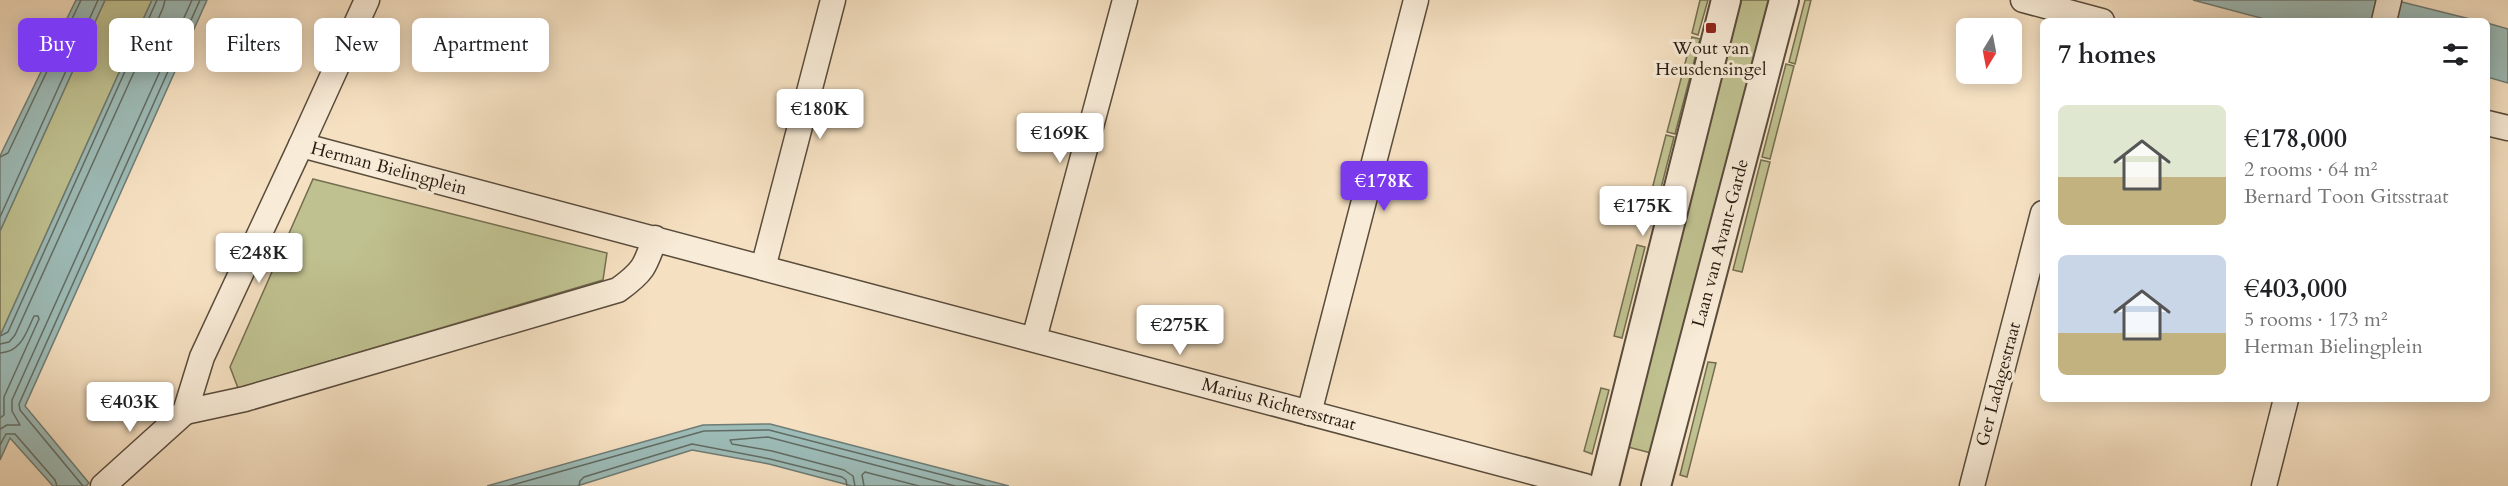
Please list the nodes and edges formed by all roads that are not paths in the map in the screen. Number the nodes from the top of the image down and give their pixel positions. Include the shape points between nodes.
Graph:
1 (367, 0) edge
2 (833, 0) edge
3 (1125, 0) edge
4 (1416, 0) edge
5 (1726, 0) edge
6 (1785, 0) edge
7 (2023, 0) edge
8 (2389, 0) edge
9 (2096, 15) edge
10 (2385, 18) edge
11 (2490, 124) edge
12 (2508, 128) edge
13 (301, 145) junction
14 (2040, 225) edge
15 (655, 238) junction
16 (763, 268) junction
17 (1034, 339) junction
18 (2285, 402) edge
19 (185, 412) junction
20 (1309, 413) junction
21 (103, 486) edge
22 (1585, 486) edge
23 (1604, 486) edge
24 (1656, 486) edge
25 (1972, 486) edge
26 (2264, 486) edge

1 - 13 street
2 - 16 street
3 - 17 street
4 - 20 street
5 - 23 street
6 - 24 street, Laan van Avant-Garde
7 - 9 street
8 - 10 street
11 - 12 street
13 - 15 street, Herman Bielingplein
13 - 19 street, Herman Bielingplein via 202,357
14 - 25 street, Ger Ladagestraat
15 - 16 street, Herman Bielingplein
15 - 19 street via 645,266 618,290 245,399
16 - 17 street, Marius Richtersstraat
17 - 20 street, Marius Richtersstraat
18 - 26 street
19 - 21 street
20 - 22 street, Marius Richtersstraat

